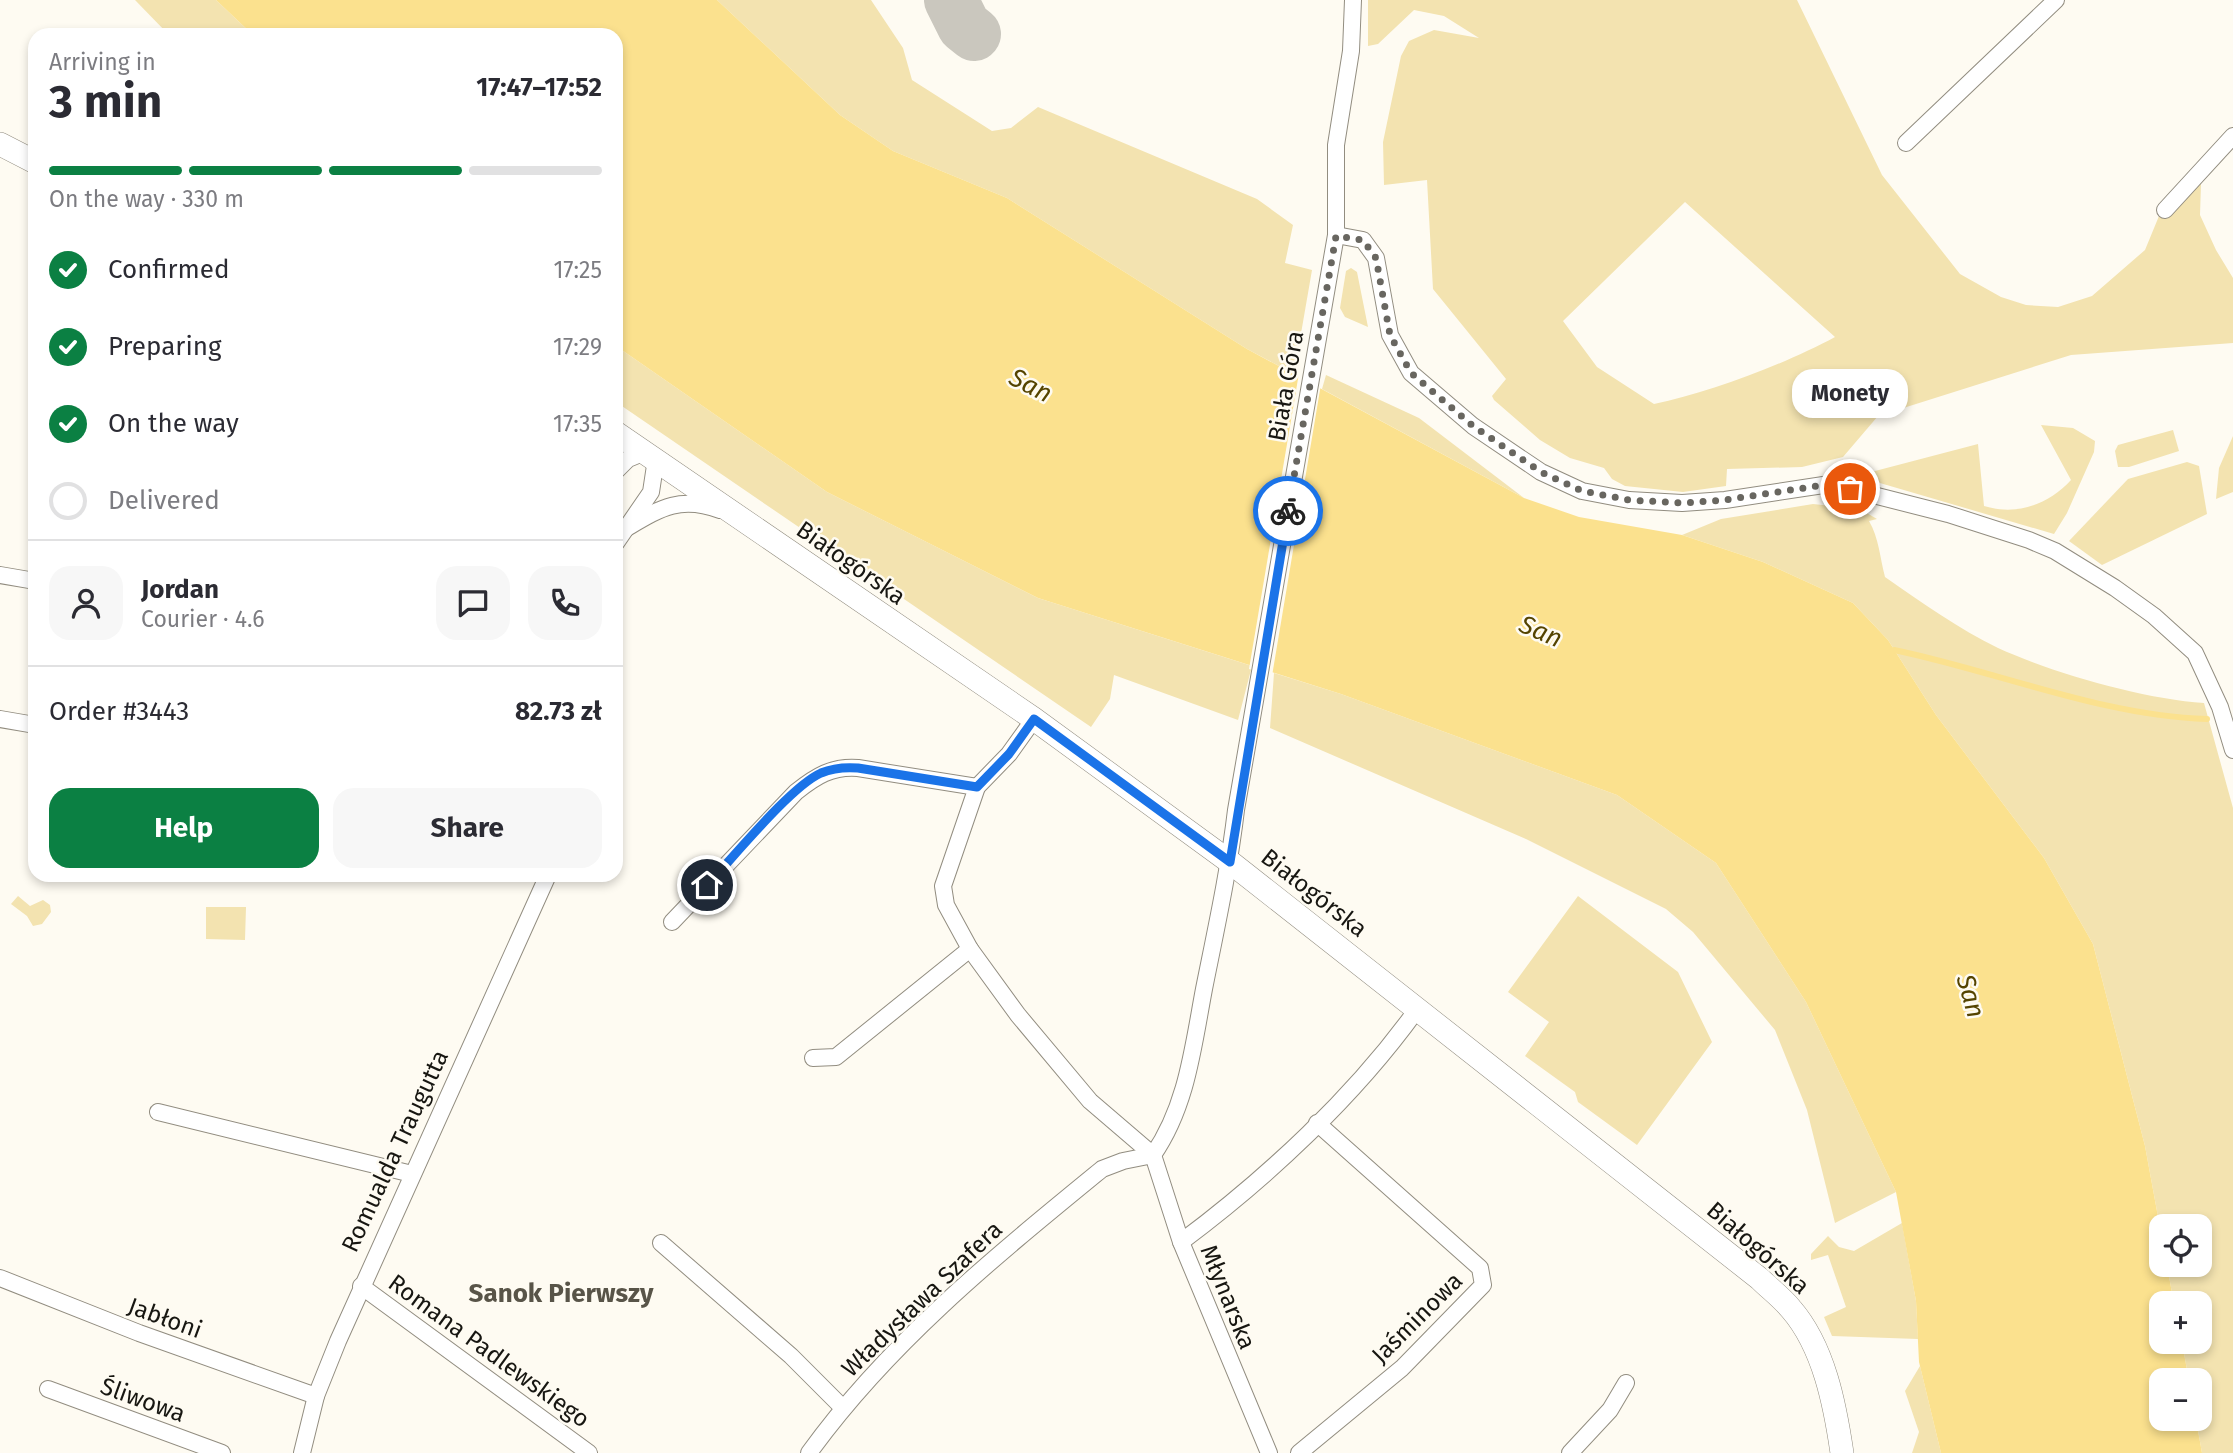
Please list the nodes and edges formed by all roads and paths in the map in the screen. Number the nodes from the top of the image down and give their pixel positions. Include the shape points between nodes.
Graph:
1 (1353, 0) edge
2 (2056, 0) edge
3 (2233, 136) edge
4 (1906, 143) dead end
5 (0, 144) edge
6 (28, 158) edge
7 (2165, 210) dead end
8 (1336, 236) junction
9 (623, 437) edge
10 (651, 455) junction
11 (623, 464) edge
12 (741, 517) junction
13 (623, 532) edge
14 (623, 534) edge
15 (0, 575) edge
16 (28, 580) edge
17 (0, 719) edge
18 (1034, 719) junction
19 (28, 724) edge
20 (2233, 750) edge
21 (977, 787) junction
22 (1230, 862) junction
23 (545, 882) edge
24 (672, 922) dead end
25 (970, 949) junction
26 (1418, 1008) junction
27 (813, 1058) dead end
28 (158, 1112) dead end
29 (1317, 1123) junction
30 (1153, 1155) junction
31 (412, 1174) junction
32 (1181, 1242) junction
33 (661, 1243) dead end
34 (0, 1278) edge
35 (361, 1286) junction
36 (1626, 1383) dead end
37 (48, 1390) dead end
38 (316, 1396) junction
39 (842, 1407) junction
40 (222, 1453) edge
41 (302, 1453) edge
42 (589, 1453) edge
43 (809, 1453) edge
44 (1269, 1453) edge
45 (1299, 1453) edge
46 (1570, 1453) edge
47 (1842, 1453) edge

1 - 8 street, Biała Góra via 1351,51 1336,145
2 - 4 street
3 - 7 street
5 - 6 street
8 - 20 street via 1363,240 1376,258 1390,335 1411,373 1473,426 1541,472 1582,491 1682,503 1830,484 2029,540 2115,588 2195,653 2220,707
8 - 22 street, Biała Góra
9 - 10 street
10 - 11 street
10 - 12 street, Białogórska
10 - 13 street via 651,492
12 - 14 street via 704,504 663,506
12 - 18 street, Białogórska
15 - 16 street
17 - 19 street
18 - 21 street
18 - 22 street, Białogórska
21 - 24 street via 858,768 841,767 819,774 796,792
21 - 25 street via 943,887 946,905
22 - 26 street, Białogórska
22 - 30 street via 1183,1094 1169,1131
23 - 31 street, Romualda Traugutta
25 - 27 street via 836,1057
25 - 30 street via 1090,1101
26 - 29 street
26 - 47 street, Białogórska via 1792,1309 1822,1368
28 - 31 street
29 - 32 street
29 - 45 street, Jaśminowa via 1480,1268 1483,1285 1402,1368
30 - 32 street, Młynarska
30 - 39 street, Władysława Szafera via 1102,1169 978,1270
31 - 35 street, Romualda Traugutta
32 - 44 street, Młynarska
33 - 39 street via 791,1356
34 - 38 street, Jabłoni via 139,1334
35 - 38 street, Romualda Traugutta
35 - 42 street, Romana Padlewskiego
36 - 46 street via 1610,1410
37 - 40 street, Śliwowa
38 - 41 street, Romualda Traugutta
39 - 43 street, Władysława Szafera

